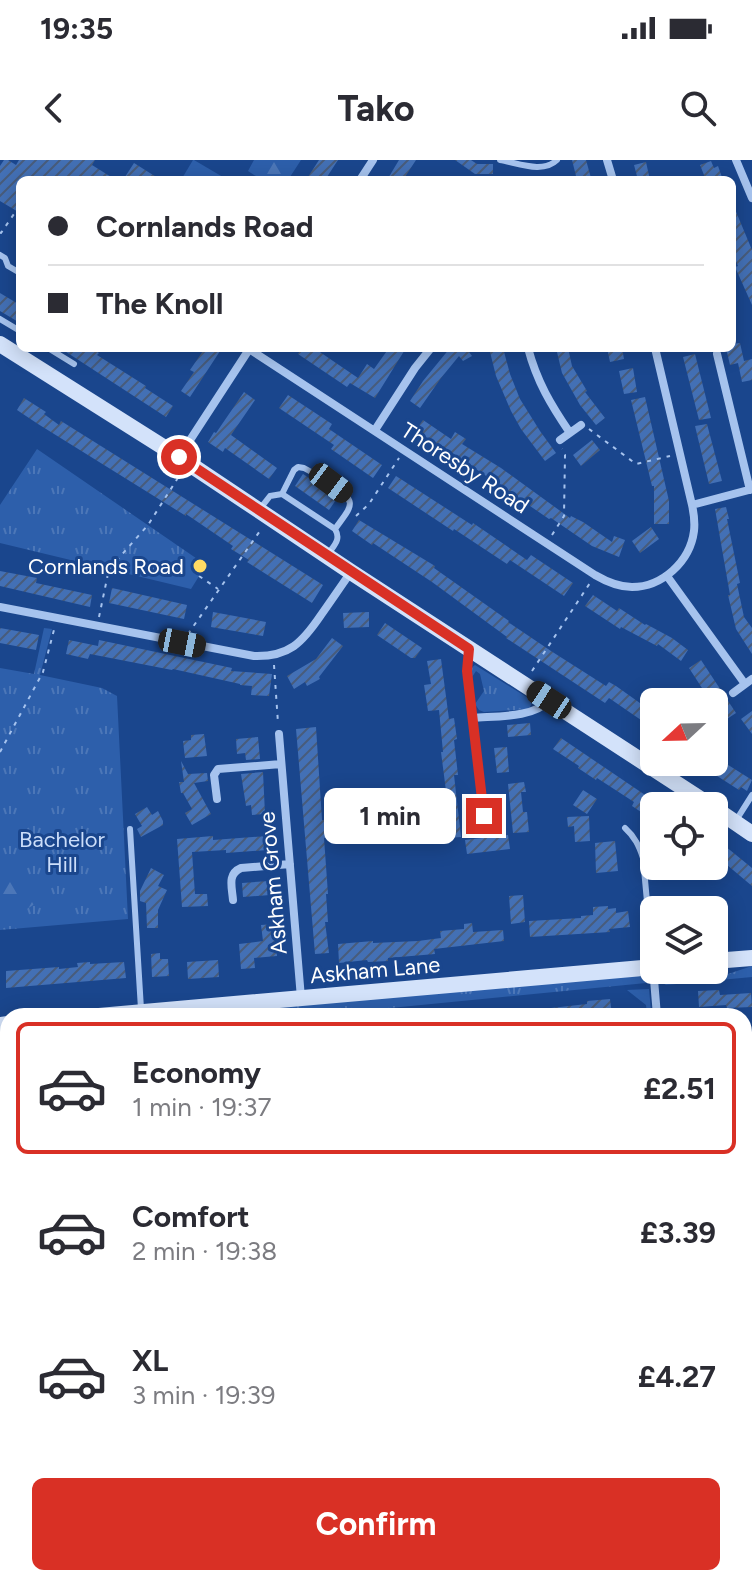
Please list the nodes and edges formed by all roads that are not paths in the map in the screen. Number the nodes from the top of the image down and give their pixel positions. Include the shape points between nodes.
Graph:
1 (500, 160) edge
2 (557, 160) edge
3 (736, 160) edge
4 (752, 198) edge
5 (0, 255) edge
6 (16, 271) edge
7 (8, 348) edge
8 (54, 352) edge
9 (248, 352) edge
10 (256, 352) edge
11 (428, 352) edge
12 (529, 352) edge
13 (656, 352) edge
14 (717, 354) dead end
15 (74, 364) dead end
16 (581, 425) road end
17 (375, 430) junction
18 (570, 433) junction
19 (560, 440) road end
20 (183, 460) junction
21 (322, 478) dead end
22 (331, 483) dead end
23 (751, 489) edge
24 (282, 494) junction
25 (692, 505) junction
26 (264, 514) junction
27 (335, 529) junction
28 (327, 556) junction
29 (351, 572) junction
30 (667, 576) junction
31 (0, 607) edge
32 (469, 649) junction
33 (748, 681) edge
34 (733, 693) dead end
35 (549, 700) junction
36 (473, 718) junction
37 (279, 734) road end
38 (281, 764) junction
39 (689, 792) edge
40 (752, 795) edge
41 (217, 799) dead end
42 (484, 816) dead end
43 (728, 817) edge
44 (735, 822) junction
45 (625, 828) dead end
46 (130, 829) dead end
47 (752, 834) edge
48 (290, 864) junction
49 (647, 896) edge
50 (233, 900) dead end
51 (752, 958) edge
52 (728, 960) edge
53 (640, 968) edge
54 (655, 984) edge
55 (301, 999) junction
56 (141, 1008) edge
57 (216, 1008) edge
58 (657, 1008) edge

1 - 2 lane via 543,168
3 - 4 street
5 - 6 lane
7 - 20 street
8 - 15 lane
9 - 20 street
10 - 17 street, Thoresby Road
11 - 17 street
12 - 18 street via 545,395
13 - 25 street
14 - 23 street
16 - 18 street
17 - 30 street, Thoresby Road via 595,575 630,587
18 - 19 street
20 - 26 street
21 - 24 lane via 298,467
22 - 27 lane via 351,507
23 - 25 street
24 - 26 lane via 270,496
24 - 27 lane
25 - 30 street via 694,535
26 - 28 street
27 - 28 lane via 337,541
28 - 29 street
29 - 31 street via 306,637 273,656
29 - 32 street
30 - 33 street
32 - 35 street
32 - 36 street
33 - 34 street
35 - 36 street via 533,712
35 - 39 street
36 - 42 street
37 - 38 street, Askham Grove
38 - 41 street via 218,769
38 - 48 street, Askham Grove
40 - 44 lane
43 - 44 street
44 - 47 street
45 - 49 lane via 643,858
46 - 56 lane
48 - 50 street via 234,871
48 - 55 street, Askham Grove
51 - 52 street
53 - 55 street, Askham Lane
54 - 58 street
55 - 57 street, Askham Lane

